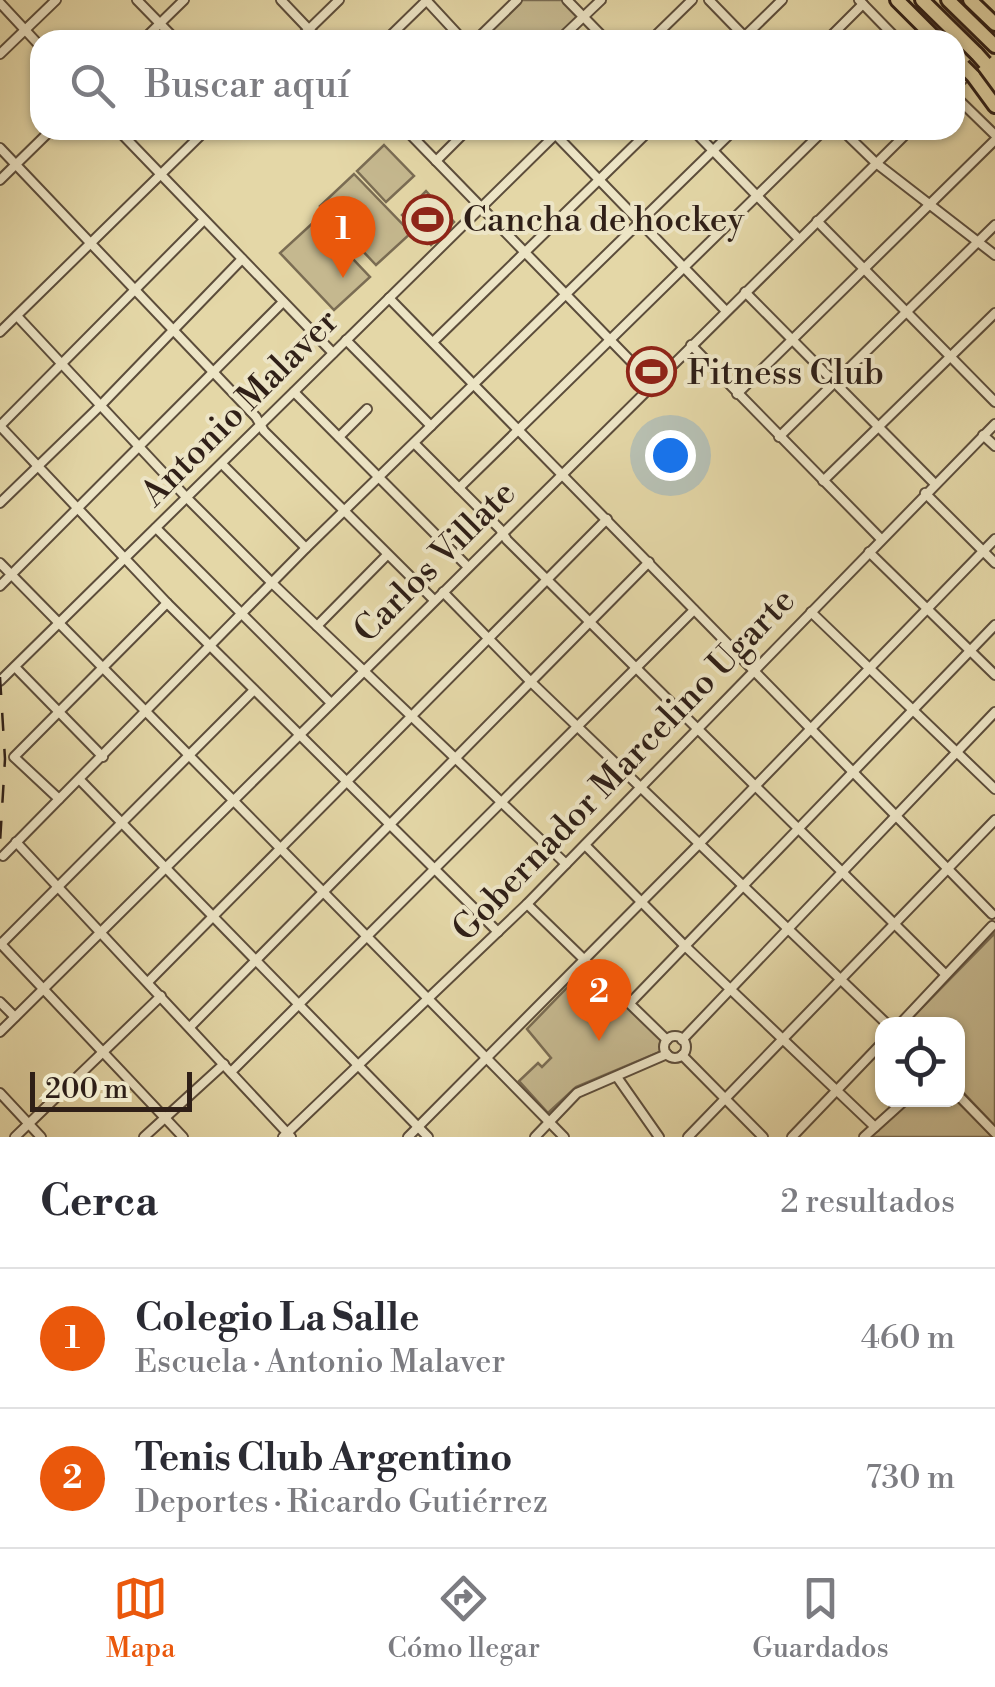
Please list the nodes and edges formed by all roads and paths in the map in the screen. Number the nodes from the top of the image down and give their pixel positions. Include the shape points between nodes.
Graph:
1 (56, 0) edge
2 (138, 0) edge
3 (184, 0) edge
4 (281, 0) edge
5 (339, 0) edge
6 (426, 0) edge
7 (517, 0) edge
8 (568, 0) edge
9 (601, 0) edge
10 (692, 0) edge
11 (709, 0) edge
12 (782, 0) edge
13 (898, 0) edge
14 (922, 0) edge
15 (948, 0) edge
16 (970, 0) edge
17 (861, 2) edge
18 (0, 3) edge
19 (583, 16) junction
20 (160, 24) junction
21 (995, 24) edge
22 (25, 29) junction
23 (154, 30) edge
24 (166, 30) edge
25 (309, 30) joint
26 (396, 30) edge
27 (454, 30) edge
28 (486, 30) edge
29 (569, 30) edge
30 (596, 30) edge
31 (661, 30) edge
32 (737, 30) edge
33 (754, 30) edge
34 (836, 30) edge
35 (888, 30) edge
36 (927, 30) edge
37 (952, 30) edge
38 (30, 35) edge
39 (965, 42) edge
40 (993, 44) edge
41 (0, 54) edge
42 (986, 63) edge
43 (965, 70) edge
44 (965, 70) edge
45 (995, 98) edge
46 (965, 106) edge
47 (995, 106) edge
48 (995, 137) edge
49 (42, 140) edge
50 (128, 140) edge
51 (196, 140) edge
52 (416, 140) edge
53 (457, 140) edge
54 (546, 140) edge
55 (563, 140) edge
56 (640, 140) edge
57 (703, 140) edge
58 (724, 140) edge
59 (814, 140) edge
60 (852, 140) edge
61 (900, 140) edge
62 (0, 148) edge
63 (713, 150) junction
64 (436, 161) junction
65 (876, 163) junction
66 (16, 165) junction
67 (161, 174) junction
68 (0, 180) edge
69 (599, 180) junction
70 (756, 195) junction
71 (930, 205) junction
72 (480, 208) junction
73 (204, 220) junction
74 (817, 221) junction
75 (641, 223) junction
76 (995, 225) edge
77 (798, 239) junction
78 (978, 242) junction
79 (90, 244) junction
80 (524, 253) junction
81 (995, 255) edge
82 (242, 259) junction
83 (683, 267) junction
84 (864, 269) junction
85 (136, 292) junction
86 (746, 292) junction
87 (565, 296) junction
88 (389, 298) junction
89 (283, 302) junction
90 (726, 311) junction
91 (906, 313) junction
92 (995, 313) edge
93 (17, 316) junction
94 (174, 330) junction
95 (0, 332) edge
96 (794, 338) junction
97 (346, 340) junction
98 (610, 340) junction
99 (433, 342) junction
100 (691, 345) junction
101 (333, 353) junction
102 (949, 358) junction
103 (64, 366) junction
104 (213, 372) junction
105 (835, 382) junction
106 (474, 384) junction
107 (652, 384) junction
108 (294, 392) junction
109 (737, 394) junction
110 (995, 402) edge
111 (101, 405) junction
112 (367, 409) dead end
113 (995, 424) edge
114 (0, 426) edge
115 (261, 426) junction
116 (432, 426) junction
117 (879, 426) junction
118 (519, 429) junction
119 (984, 435) junction
120 (779, 437) junction
121 (339, 438) junction
122 (414, 443) junction
123 (995, 446) edge
124 (141, 448) junction
125 (222, 464) junction
126 (37, 466) junction
127 (561, 472) junction
128 (379, 477) junction
129 (823, 481) junction
130 (934, 484) junction
131 (459, 488) junction
132 (926, 494) junction
133 (187, 498) junction
134 (0, 503) edge
135 (77, 508) junction
136 (344, 512) junction
137 (606, 519) junction
138 (156, 528) junction
139 (502, 532) junction
140 (995, 538) edge
141 (881, 539) junction
142 (306, 548) junction
143 (983, 550) junction
144 (869, 552) junction
145 (387, 554) junction
146 (124, 559) junction
147 (650, 562) junction
148 (995, 562) edge
149 (0, 563) edge
150 (468, 567) junction
151 (11, 575) junction
152 (546, 579) junction
153 (272, 583) junction
154 (0, 586) edge
155 (443, 592) junction
156 (434, 600) junction
157 (167, 603) junction
158 (927, 608) junction
159 (694, 610) junction
160 (811, 612) junction
161 (242, 614) junction
162 (590, 622) junction
163 (60, 623) junction
164 (995, 625) edge
165 (317, 626) junction
166 (489, 638) junction
167 (210, 647) junction
168 (970, 650) junction
169 (15, 667) junction
170 (103, 668) junction
171 (636, 668) junction
172 (869, 668) junction
173 (754, 670) junction
174 (363, 671) junction
175 (995, 674) edge
176 (0, 681) edge
177 (531, 682) junction
178 (254, 690) junction
179 (332, 703) junction
180 (913, 710) junction
181 (58, 712) junction
182 (146, 712) junction
183 (995, 712) edge
184 (411, 716) junction
185 (578, 725) junction
186 (697, 727) junction
187 (811, 729) junction
188 (301, 735) junction
189 (956, 753) junction
190 (188, 754) junction
191 (102, 757) junction
192 (456, 759) junction
193 (853, 772) junction
194 (80, 780) junction
195 (348, 782) junction
196 (755, 786) junction
197 (641, 787) junction
198 (995, 789) edge
199 (59, 800) junction
200 (233, 801) junction
201 (501, 803) junction
202 (896, 816) junction
203 (995, 820) edge
204 (121, 822) junction
205 (391, 824) junction
206 (799, 828) junction
207 (16, 842) junction
208 (584, 845) junction
209 (698, 845) junction
210 (280, 848) junction
211 (3, 856) dead end
212 (566, 864) junction
213 (436, 868) junction
214 (948, 868) junction
215 (166, 869) junction
216 (842, 872) junction
217 (58, 886) junction
218 (742, 887) junction
219 (324, 892) junction
220 (641, 903) junction
221 (528, 904) junction
222 (994, 913) edge
223 (212, 917) junction
224 (894, 923) junction
225 (994, 927) edge
226 (787, 930) junction
227 (102, 932) junction
228 (498, 932) junction
229 (368, 936) junction
230 (1, 943) edge
231 (684, 946) junction
232 (585, 960) junction
233 (256, 962) junction
234 (945, 974) junction
235 (840, 979) junction
236 (148, 982) junction
237 (46, 988) junction
238 (733, 989) junction
239 (162, 996) junction
240 (430, 998) junction
241 (0, 1002) edge
242 (630, 1004) junction
243 (299, 1006) junction
244 (15, 1017) junction
245 (880, 1017) edge
246 (906, 1017) edge
247 (190, 1027) junction
248 (0, 1032) edge
249 (782, 1038) junction
250 (668, 1040) junction
251 (682, 1040) junction
252 (875, 1049) edge
253 (106, 1053) junction
254 (667, 1054) junction
255 (682, 1055) junction
256 (488, 1059) junction
257 (224, 1064) junction
258 (360, 1064) junction
259 (232, 1072) junction
260 (617, 1077) junction
261 (836, 1091) junction
262 (0, 1093) edge
263 (726, 1097) junction
264 (965, 1102) edge
265 (896, 1107) edge
266 (164, 1118) junction
267 (550, 1122) junction
268 (29, 1124) junction
269 (418, 1127) junction
270 (875, 1127) junction
271 (995, 1133) edge
272 (288, 1136) edge
273 (15, 1137) edge
274 (41, 1137) edge
275 (144, 1137) edge
276 (184, 1137) edge
277 (408, 1137) edge
278 (428, 1137) edge
279 (534, 1137) edge
280 (564, 1137) edge
281 (659, 1137) edge
282 (688, 1137) edge
283 (763, 1137) edge
284 (792, 1137) edge
285 (864, 1137) edge

1 - 22 street
2 - 20 street
3 - 20 street
4 - 25 street
5 - 25 street
6 - 26 street
6 - 27 street
7 - 28 street
8 - 19 street
9 - 19 street
10 - 31 street
11 - 32 street
12 - 33 street
13 - 36 highway
14 - 37 highway
15 - 40 highway
16 - 21 highway
17 - 34 street
17 - 35 street
18 - 22 street
19 - 29 street
19 - 30 street
20 - 23 street
20 - 24 street
22 - 38 street
22 - 41 street
39 - 42 highway
43 - 45 highway
44 - 47 highway
46 - 48 street
48 - 71 street
49 - 66 street
50 - 67 street
51 - 67 street
52 - 64 street
53 - 64 street
54 - 72 street, Antonio Malaver
55 - 69 street
56 - 69 street
57 - 63 street
58 - 63 street
59 - 70 street
60 - 65 street
61 - 65 street, Carlos Villate
62 - 66 street
63 - 70 street
63 - 75 street
64 - 72 street
65 - 71 street
65 - 74 street, Carlos Villate
66 - 68 street
66 - 79 street
67 - 73 street
67 - 79 street
69 - 75 street
69 - 80 street
70 - 77 street
70 - 83 street
71 - 78 street
71 - 84 street
72 - 80 street
72 - 88 street, Antonio Malaver
73 - 82 street
73 - 85 street
74 - 77 street, Carlos Villate
74 - 84 street
75 - 83 street
75 - 87 street
76 - 78 street
77 - 86 street, Carlos Villate
78 - 81 street
78 - 91 street
79 - 85 street
79 - 93 street
80 - 87 street
80 - 99 street
82 - 89 street
82 - 94 street
83 - 90 street
83 - 98 street
84 - 91 street
84 - 96 street
85 - 94 street
85 - 103 street
86 - 90 street, Carlos Villate
86 - 96 street
87 - 98 street
87 - 106 street
88 - 97 street, Antonio Malaver
88 - 99 street
89 - 101 street
89 - 104 street
90 - 100 street, Carlos Villate
91 - 102 street
91 - 105 street
92 - 102 street
93 - 95 street
93 - 103 street
94 - 104 street
94 - 111 street
96 - 105 street
96 - 109 street
97 - 101 street, Antonio Malaver
97 - 116 street
98 - 107 street
98 - 118 street
99 - 106 street
100 - 107 street, Carlos Villate
100 - 109 street
101 - 108 street, Antonio Malaver
102 - 110 street
102 - 117 street
103 - 111 street
103 - 114 street
104 - 115 street
104 - 124 street
105 - 117 street
105 - 120 street
106 - 116 street
106 - 118 street
107 - 127 street, Carlos Villate
108 - 115 street, Antonio Malaver
108 - 121 street
109 - 120 street
111 - 124 street
111 - 126 street
112 - 121 street
113 - 119 street, Gobernador Marcelino Ugarte
114 - 126 street
115 - 125 street, Antonio Malaver
115 - 136 street
116 - 122 street
117 - 129 street
117 - 130 street
118 - 127 street
118 - 131 street
119 - 123 street
119 - 130 street, Gobernador Marcelino Ugarte
120 - 129 street
121 - 128 street
122 - 128 street
122 - 131 street
124 - 133 street
124 - 135 street
125 - 133 street, Antonio Malaver
125 - 142 street
126 - 134 street
126 - 135 street
127 - 137 street
127 - 139 street, Carlos Villate
128 - 136 street
128 - 150 street
129 - 141 street
130 - 132 street, Gobernador Marcelino Ugarte
131 - 139 street
132 - 141 street, Gobernador Marcelino Ugarte
132 - 143 street
133 - 138 street, Antonio Malaver
133 - 153 street
135 - 146 street
135 - 151 street
136 - 142 street
136 - 145 street
137 - 147 street
137 - 152 street
138 - 146 street, Antonio Malaver
138 - 161 street
139 - 150 street, Carlos Villate
139 - 152 street
140 - 143 street
141 - 144 street, Gobernador Marcelino Ugarte
142 - 153 street
143 - 148 street
143 - 158 street
144 - 158 street
144 - 160 street, Gobernador Marcelino Ugarte
145 - 156 street
145 - 165 street
146 - 157 street
146 - 163 street, Antonio Malaver
147 - 159 street
147 - 162 street
149 - 151 street
150 - 155 street, Carlos Villate
151 - 154 street
151 - 163 street
152 - 162 street
152 - 166 street
153 - 161 street
153 - 165 street
155 - 156 street, Carlos Villate
155 - 166 street
156 - 174 street, Carlos Villate
157 - 167 street
157 - 170 street
158 - 168 street
158 - 172 street
159 - 171 street
159 - 173 street
160 - 172 street
160 - 173 street, Gobernador Marcelino Ugarte
161 - 167 street
161 - 179 street
162 - 171 street
162 - 177 street
163 - 169 street, Antonio Malaver
163 - 170 street
164 - 168 street
165 - 174 street
166 - 177 street
166 - 184 street
167 - 178 street
167 - 182 street
168 - 175 street
168 - 180 street
169 - 176 street, Antonio Malaver
169 - 181 street
170 - 181 street
170 - 182 street
171 - 185 street
171 - 186 street
172 - 180 street
172 - 187 street
173 - 186 street, Gobernador Marcelino Ugarte
173 - 187 street
174 - 179 street, Carlos Villate
174 - 184 street
177 - 185 street
177 - 192 street
178 - 188 street
178 - 190 street
179 - 188 street, Carlos Villate
180 - 189 street
180 - 193 street
181 - 191 street
181 - 199 street via 14,757
182 - 190 street
182 - 191 street
183 - 189 street
184 - 192 street
184 - 195 street
185 - 197 street
185 - 201 street
186 - 196 street
186 - 197 street, Gobernador Marcelino Ugarte
187 - 193 street
187 - 196 street
188 - 195 street
188 - 200 street, Carlos Villate
189 - 198 street
189 - 202 street
190 - 200 street
190 - 204 street
191 - 194 street
192 - 201 street
192 - 205 street
193 - 202 street
193 - 206 street
194 - 199 street
194 - 204 street
195 - 205 street
195 - 210 street
196 - 206 street
196 - 209 street
197 - 208 street, Gobernador Marcelino Ugarte
197 - 209 street
199 - 207 street
200 - 210 street
200 - 215 street, Carlos Villate
201 - 212 street
201 - 213 street
202 - 214 street
202 - 216 street
203 - 214 street
204 - 215 street
204 - 217 street
205 - 213 street
205 - 219 street
206 - 216 street
206 - 218 street
207 - 211 street
207 - 217 street
208 - 212 street, Gobernador Marcelino Ugarte
208 - 220 street
209 - 218 street
209 - 220 street
210 - 219 street
210 - 223 street
212 - 221 street, Gobernador Marcelino Ugarte
213 - 228 street
213 - 229 street
214 - 222 street
214 - 224 street
215 - 223 street
215 - 227 street, Carlos Villate
216 - 224 street
216 - 226 street
217 - 227 street
217 - 230 street
218 - 226 street
218 - 231 street
219 - 229 street
219 - 233 street
220 - 231 street
220 - 232 street
221 - 228 street, Gobernador Marcelino Ugarte
221 - 232 street
222 - 225 street
223 - 233 street
223 - 236 street
224 - 234 street
224 - 235 street
225 - 234 street
226 - 235 street
226 - 238 street
227 - 236 street
227 - 237 street, Carlos Villate
228 - 240 street, Gobernador Marcelino Ugarte
229 - 240 street
229 - 243 street
230 - 237 street
231 - 238 street
231 - 242 street
232 - 242 street
232 - 256 street
233 - 243 street
233 - 247 street
234 - 246 street
235 - 245 street
235 - 249 street
236 - 239 street
237 - 244 street, Carlos Villate
237 - 253 street
238 - 249 street
238 - 251 street
239 - 247 street
239 - 253 street
240 - 256 street
240 - 258 street, Gobernador Marcelino Ugarte
241 - 244 street
242 - 250 street
243 - 258 street
243 - 259 street
244 - 248 street, Carlos Villate
247 - 257 street
249 - 261 street
249 - 263 street
250 - 251 street
250 - 254 street
251 - 255 street
252 - 261 street
253 - 266 street
253 - 268 street
254 - 255 street
254 - 260 street
255 - 263 street
256 - 267 street
256 - 269 street
257 - 259 street
257 - 266 street
258 - 269 street
258 - 272 street, Gobernador Marcelino Ugarte
259 - 272 street
260 - 267 street via 577,1093
260 - 281 street
261 - 270 street
261 - 284 street
262 - 268 street
263 - 282 street
263 - 283 street
264 - 271 street
265 - 270 street
266 - 275 street
266 - 276 street
267 - 279 street
267 - 280 street
268 - 273 street
268 - 274 street
269 - 277 street
269 - 278 street
270 - 285 street

